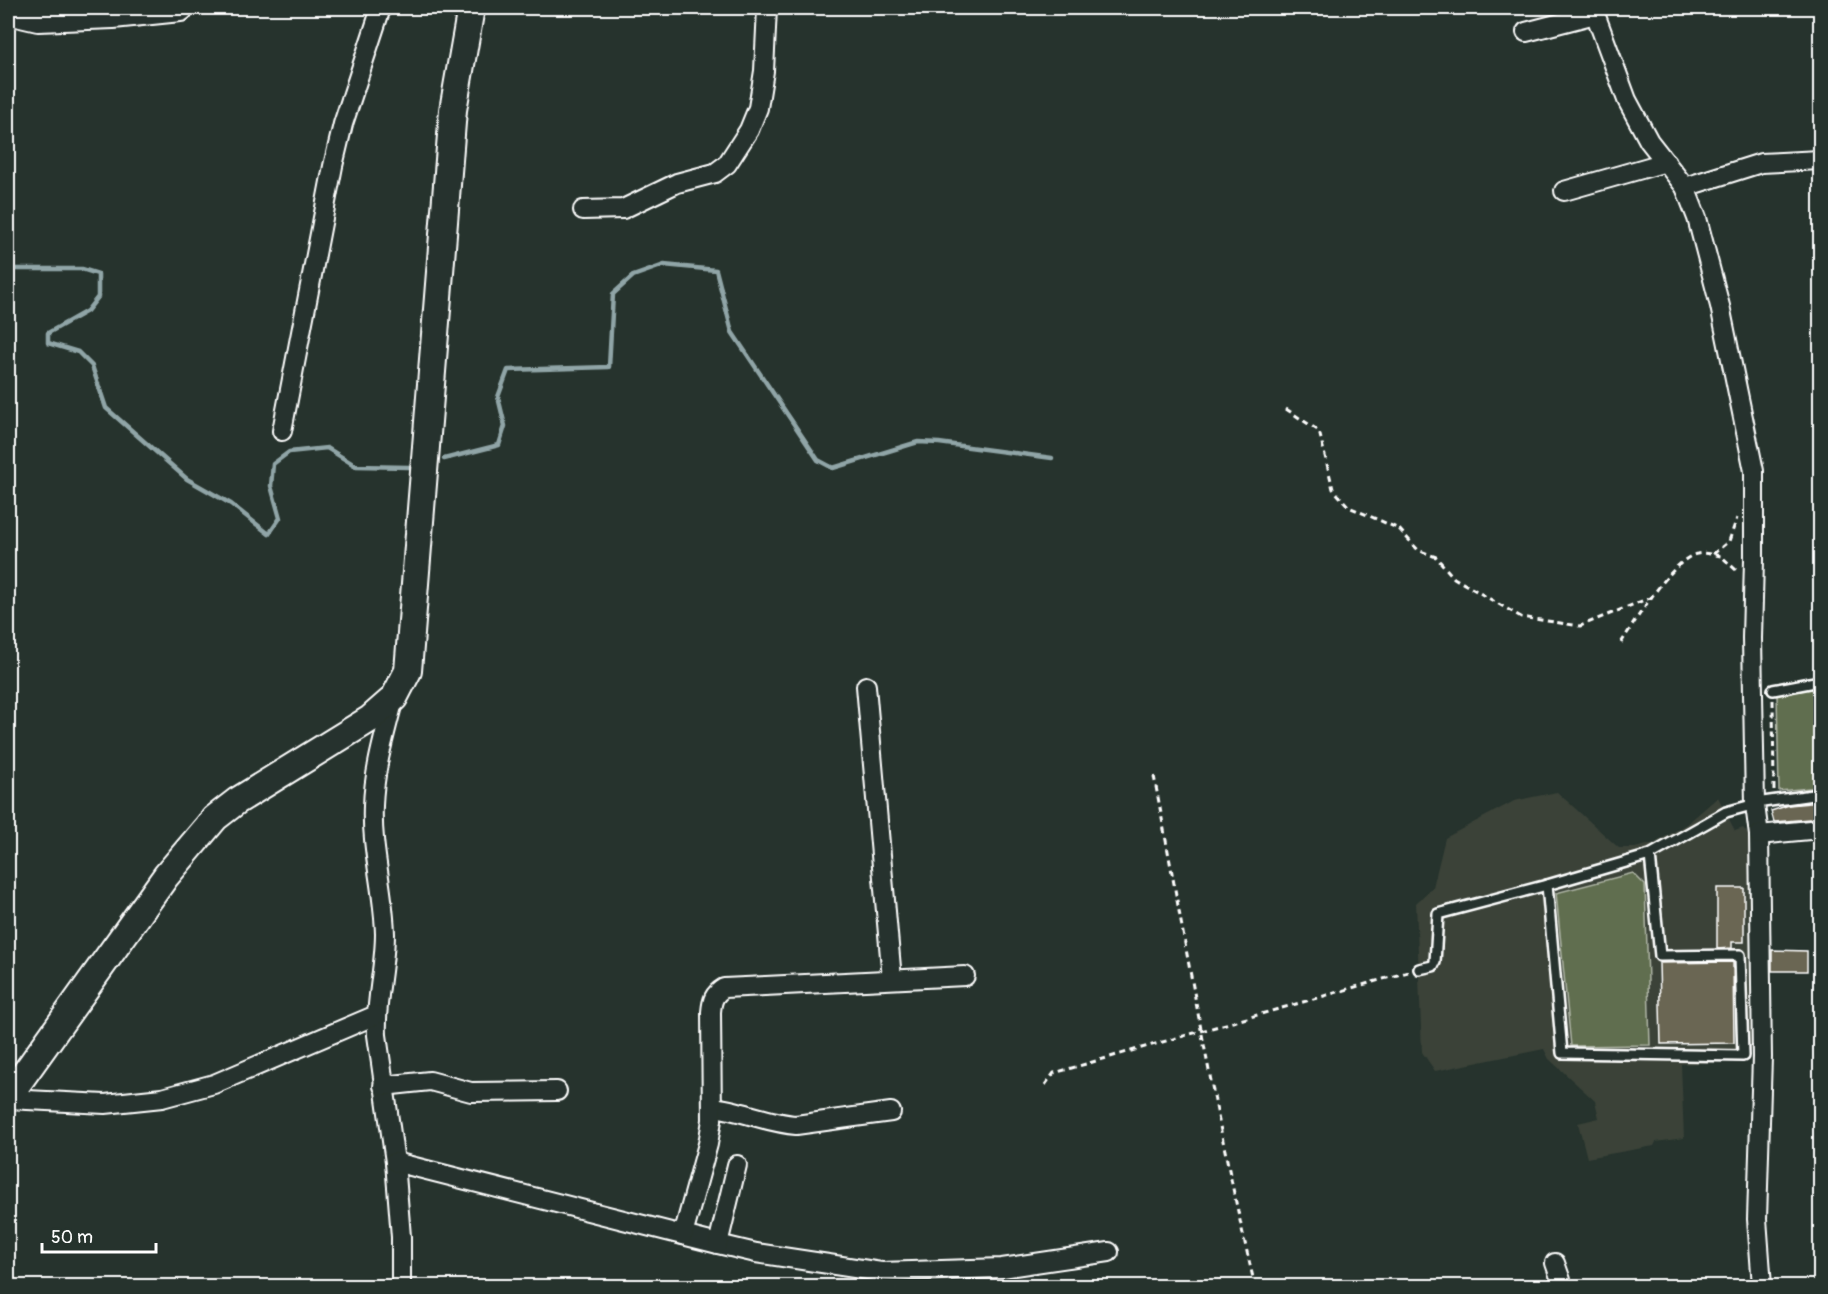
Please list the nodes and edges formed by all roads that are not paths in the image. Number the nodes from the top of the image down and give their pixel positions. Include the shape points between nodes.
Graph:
1 (180, 8) edge
2 (381, 8) edge
3 (471, 8) edge
4 (767, 8) edge
5 (8, 11) edge
6 (126, 11) edge
7 (1594, 11) edge
8 (1526, 32) dead end
9 (1821, 160) edge
10 (1665, 162) junction
11 (1685, 188) junction
12 (1564, 191) dead end
13 (583, 210) dead end
14 (282, 431) dead end
15 (1821, 681) edge
16 (866, 686) dead end
17 (1773, 690) road end
18 (394, 698) junction
19 (1821, 794) edge
20 (1755, 805) junction
21 (1821, 829) edge
22 (1759, 835) junction
23 (1650, 855) junction
24 (1547, 885) junction
25 (1419, 969) road end
26 (965, 976) dead end
27 (892, 979) junction
28 (376, 1015) junction
29 (1743, 1056) junction
30 (1762, 1057) junction
31 (383, 1086) junction
32 (556, 1091) dead end
33 (8, 1098) edge
34 (713, 1107) junction
35 (891, 1112) dead end
36 (395, 1162) junction
37 (737, 1165) dead end
38 (683, 1235) junction
39 (718, 1244) junction
40 (1109, 1252) dead end
41 (1556, 1263) dead end
42 (401, 1287) edge
43 (1563, 1287) edge
44 (1762, 1287) edge

1 - 6 street
2 - 14 street via 333,166
3 - 18 street via 453,110 408,670
4 - 13 street via 758,108 728,164 715,173 677,183 623,209
5 - 6 street via 38,18
7 - 8 street
7 - 10 street via 1627,100
9 - 11 street via 1761,163
10 - 11 street
10 - 12 street
11 - 20 street via 1720,306 1754,471
15 - 17 lane
16 - 27 street
18 - 28 street via 376,770 373,808 385,939
18 - 33 street via 370,719 215,818 166,876
19 - 20 lane
20 - 22 street
20 - 23 lane via 1726,812
21 - 22 street
22 - 30 street
23 - 24 lane
23 - 29 lane via 1660,956 1740,955
24 - 25 lane via 1438,914 1435,962
24 - 29 lane via 1562,1053
26 - 27 street
27 - 34 street via 724,988 716,993 711,1012
28 - 31 street
28 - 33 street via 214,1084 162,1098 105,1104
29 - 30 lane
30 - 44 street via 1757,1219
31 - 32 street via 430,1081 471,1092
31 - 36 street
34 - 35 street via 786,1125
34 - 38 street via 708,1144
36 - 38 street
36 - 42 street
37 - 39 street
38 - 39 street
39 - 40 street via 881,1272 1002,1268
41 - 43 street

